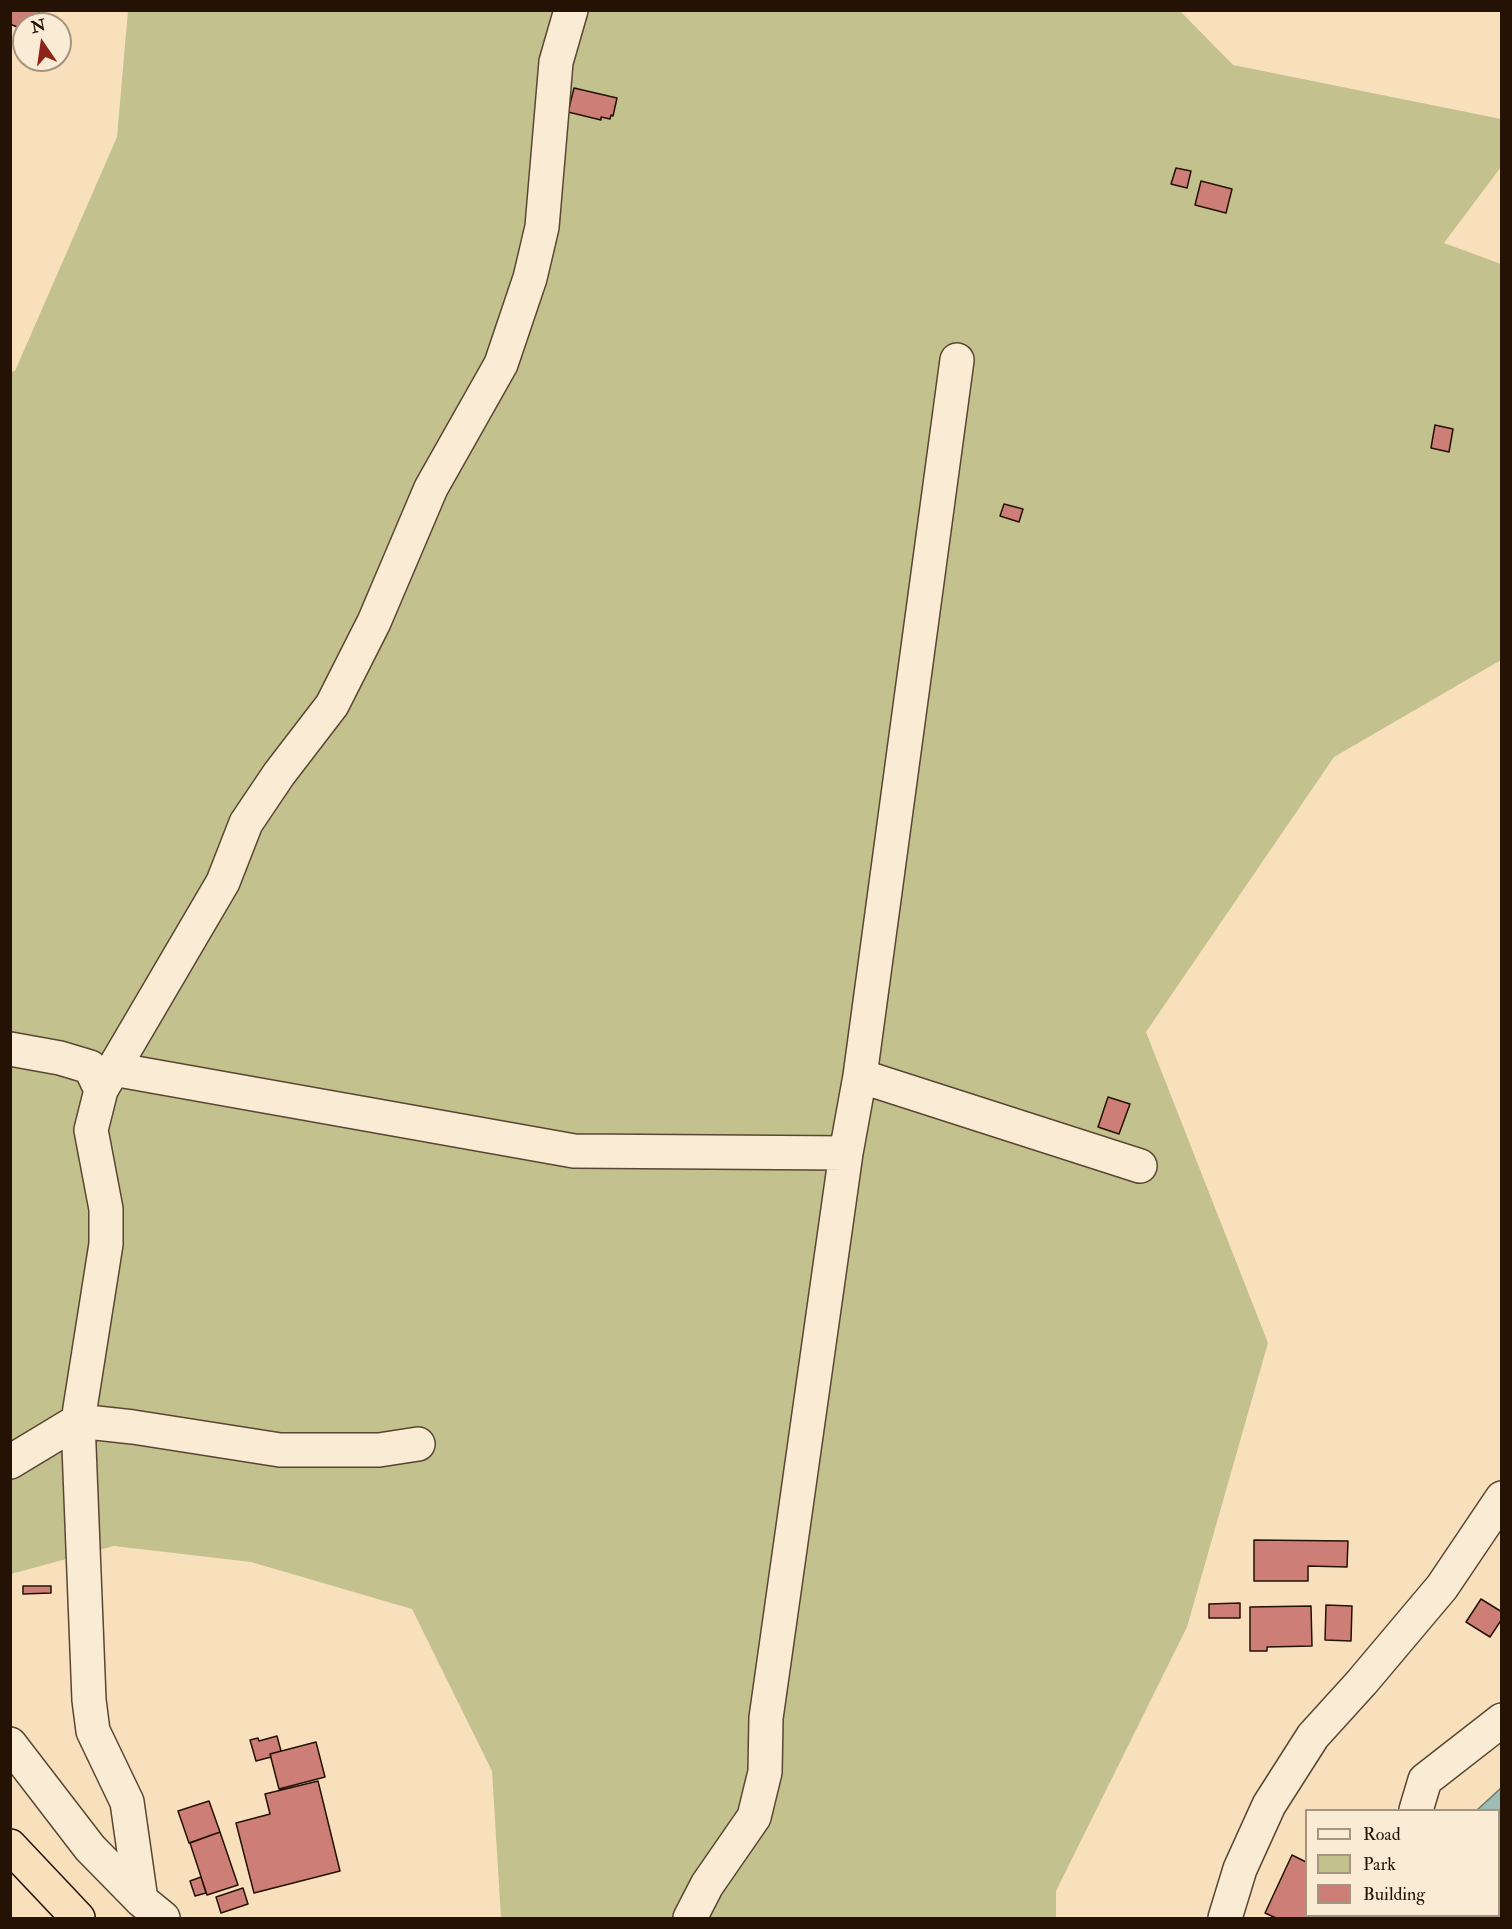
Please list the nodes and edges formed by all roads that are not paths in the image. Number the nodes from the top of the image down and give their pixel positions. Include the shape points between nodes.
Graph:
1 (571, 10) edge
2 (957, 360) dead end
3 (10, 1049) edge
4 (860, 1076) junction
5 (107, 1079) junction
6 (846, 1153) junction
7 (1140, 1166) dead end
8 (78, 1421) junction
9 (418, 1444) dead end
10 (10, 1462) edge
11 (1502, 1498) edge
12 (1502, 1720) edge
13 (10, 1744) edge
14 (1416, 1809) edge
15 (10, 1846) edge
16 (152, 1909) edge
17 (78, 1918) edge
18 (690, 1918) edge
19 (1225, 1918) edge

1 - 5 street via 556,62 542,227 530,278 501,364 431,488 374,622 332,705 246,823 223,882
2 - 4 street
3 - 5 street via 90,1067
4 - 6 street
4 - 7 street
5 - 6 street via 574,1151
5 - 8 street via 91,1130 106,1209 106,1244
6 - 18 street via 766,1718 765,1772 754,1817 707,1885
8 - 9 street via 280,1449 379,1450
8 - 10 street
8 - 16 street via 93,1731 127,1802
11 - 19 street via 1442,1587 1313,1736 1269,1806 1240,1869
12 - 14 street via 1425,1780
13 - 16 street via 90,1848
15 - 17 highway

